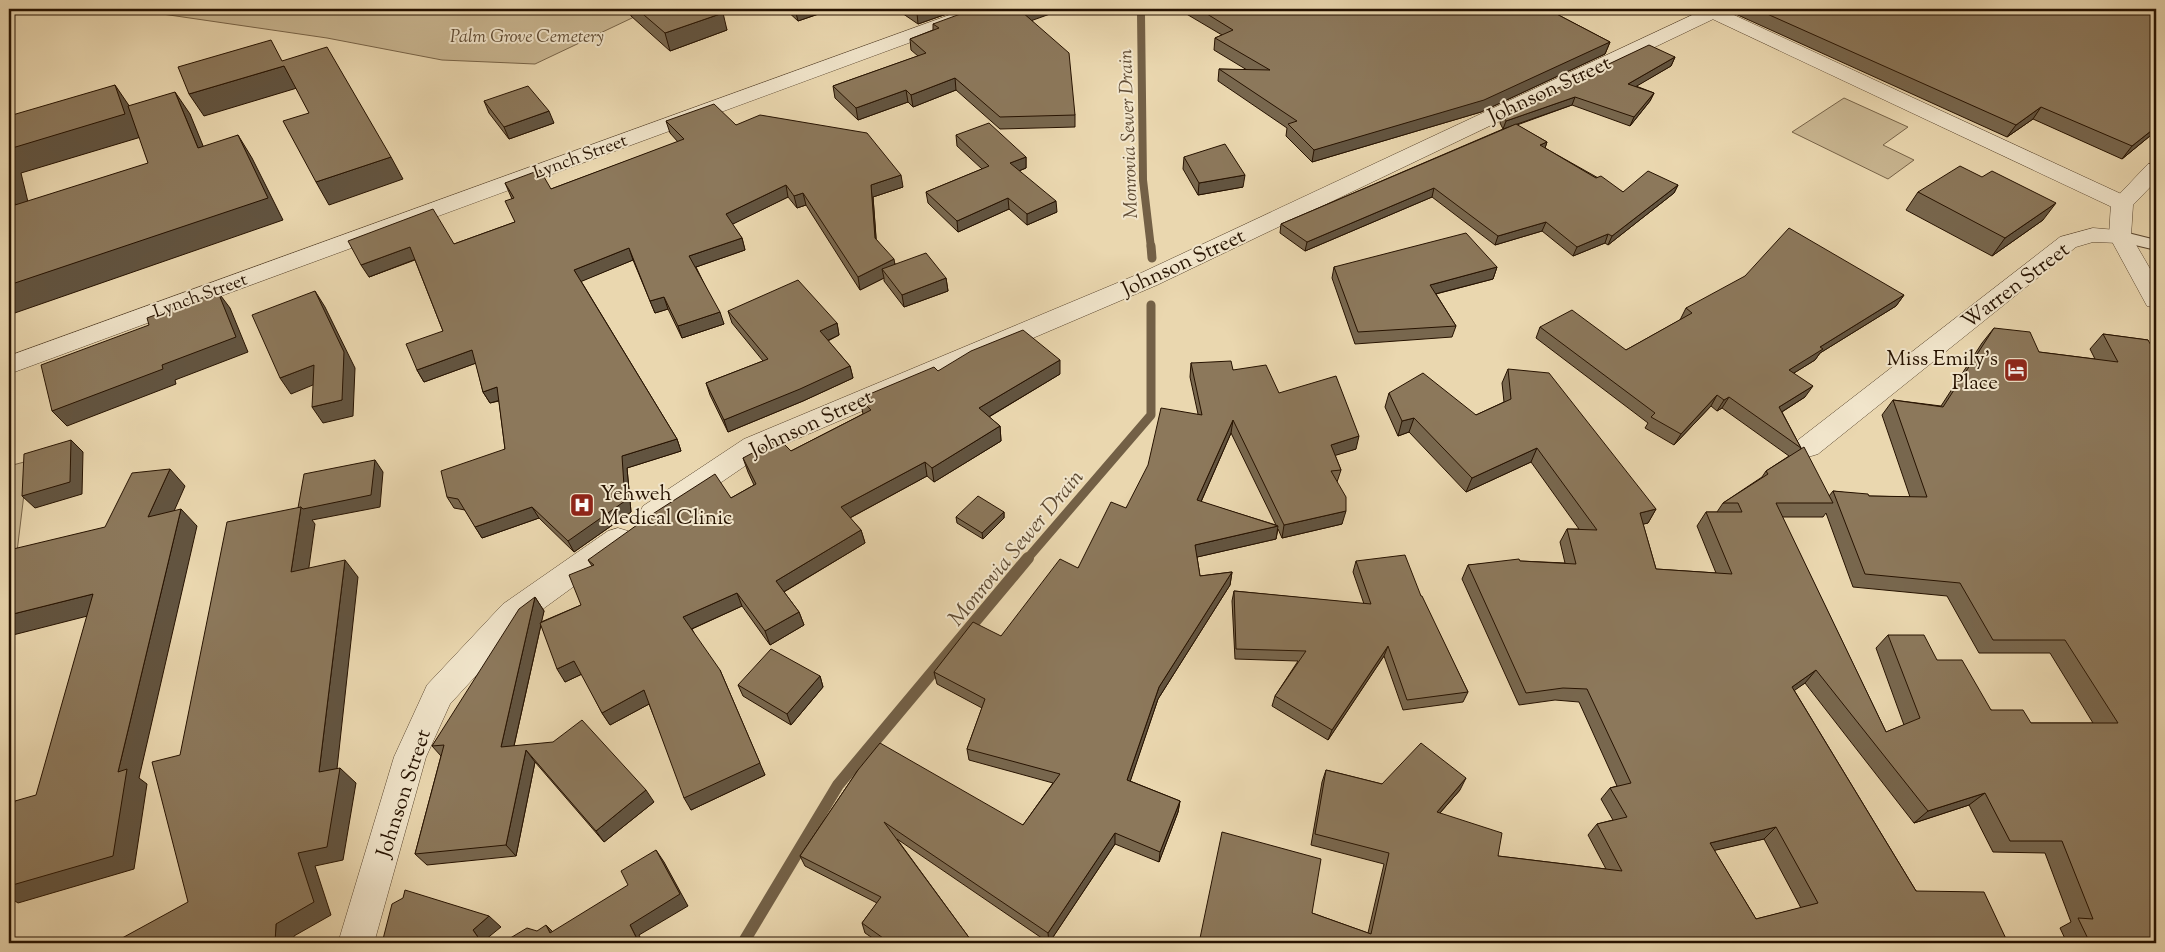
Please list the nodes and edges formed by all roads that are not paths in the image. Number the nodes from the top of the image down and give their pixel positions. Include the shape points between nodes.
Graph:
1 (983, 9) edge
2 (1716, 10) edge
3 (2156, 169) edge
4 (2122, 203) junction
5 (2120, 236) junction
6 (2156, 245) edge
7 (2156, 300) edge
8 (9, 365) edge
9 (1808, 447) dead end
10 (356, 943) edge

1 - 8 street, Lynch Street
2 - 4 street
2 - 10 street, Johnson Street via 1149,278 762,443 646,519 514,614 438,694 410,757
3 - 4 street
4 - 5 street
5 - 6 lane
5 - 7 street
5 - 9 street, Warren Street via 2093,235 2068,242

